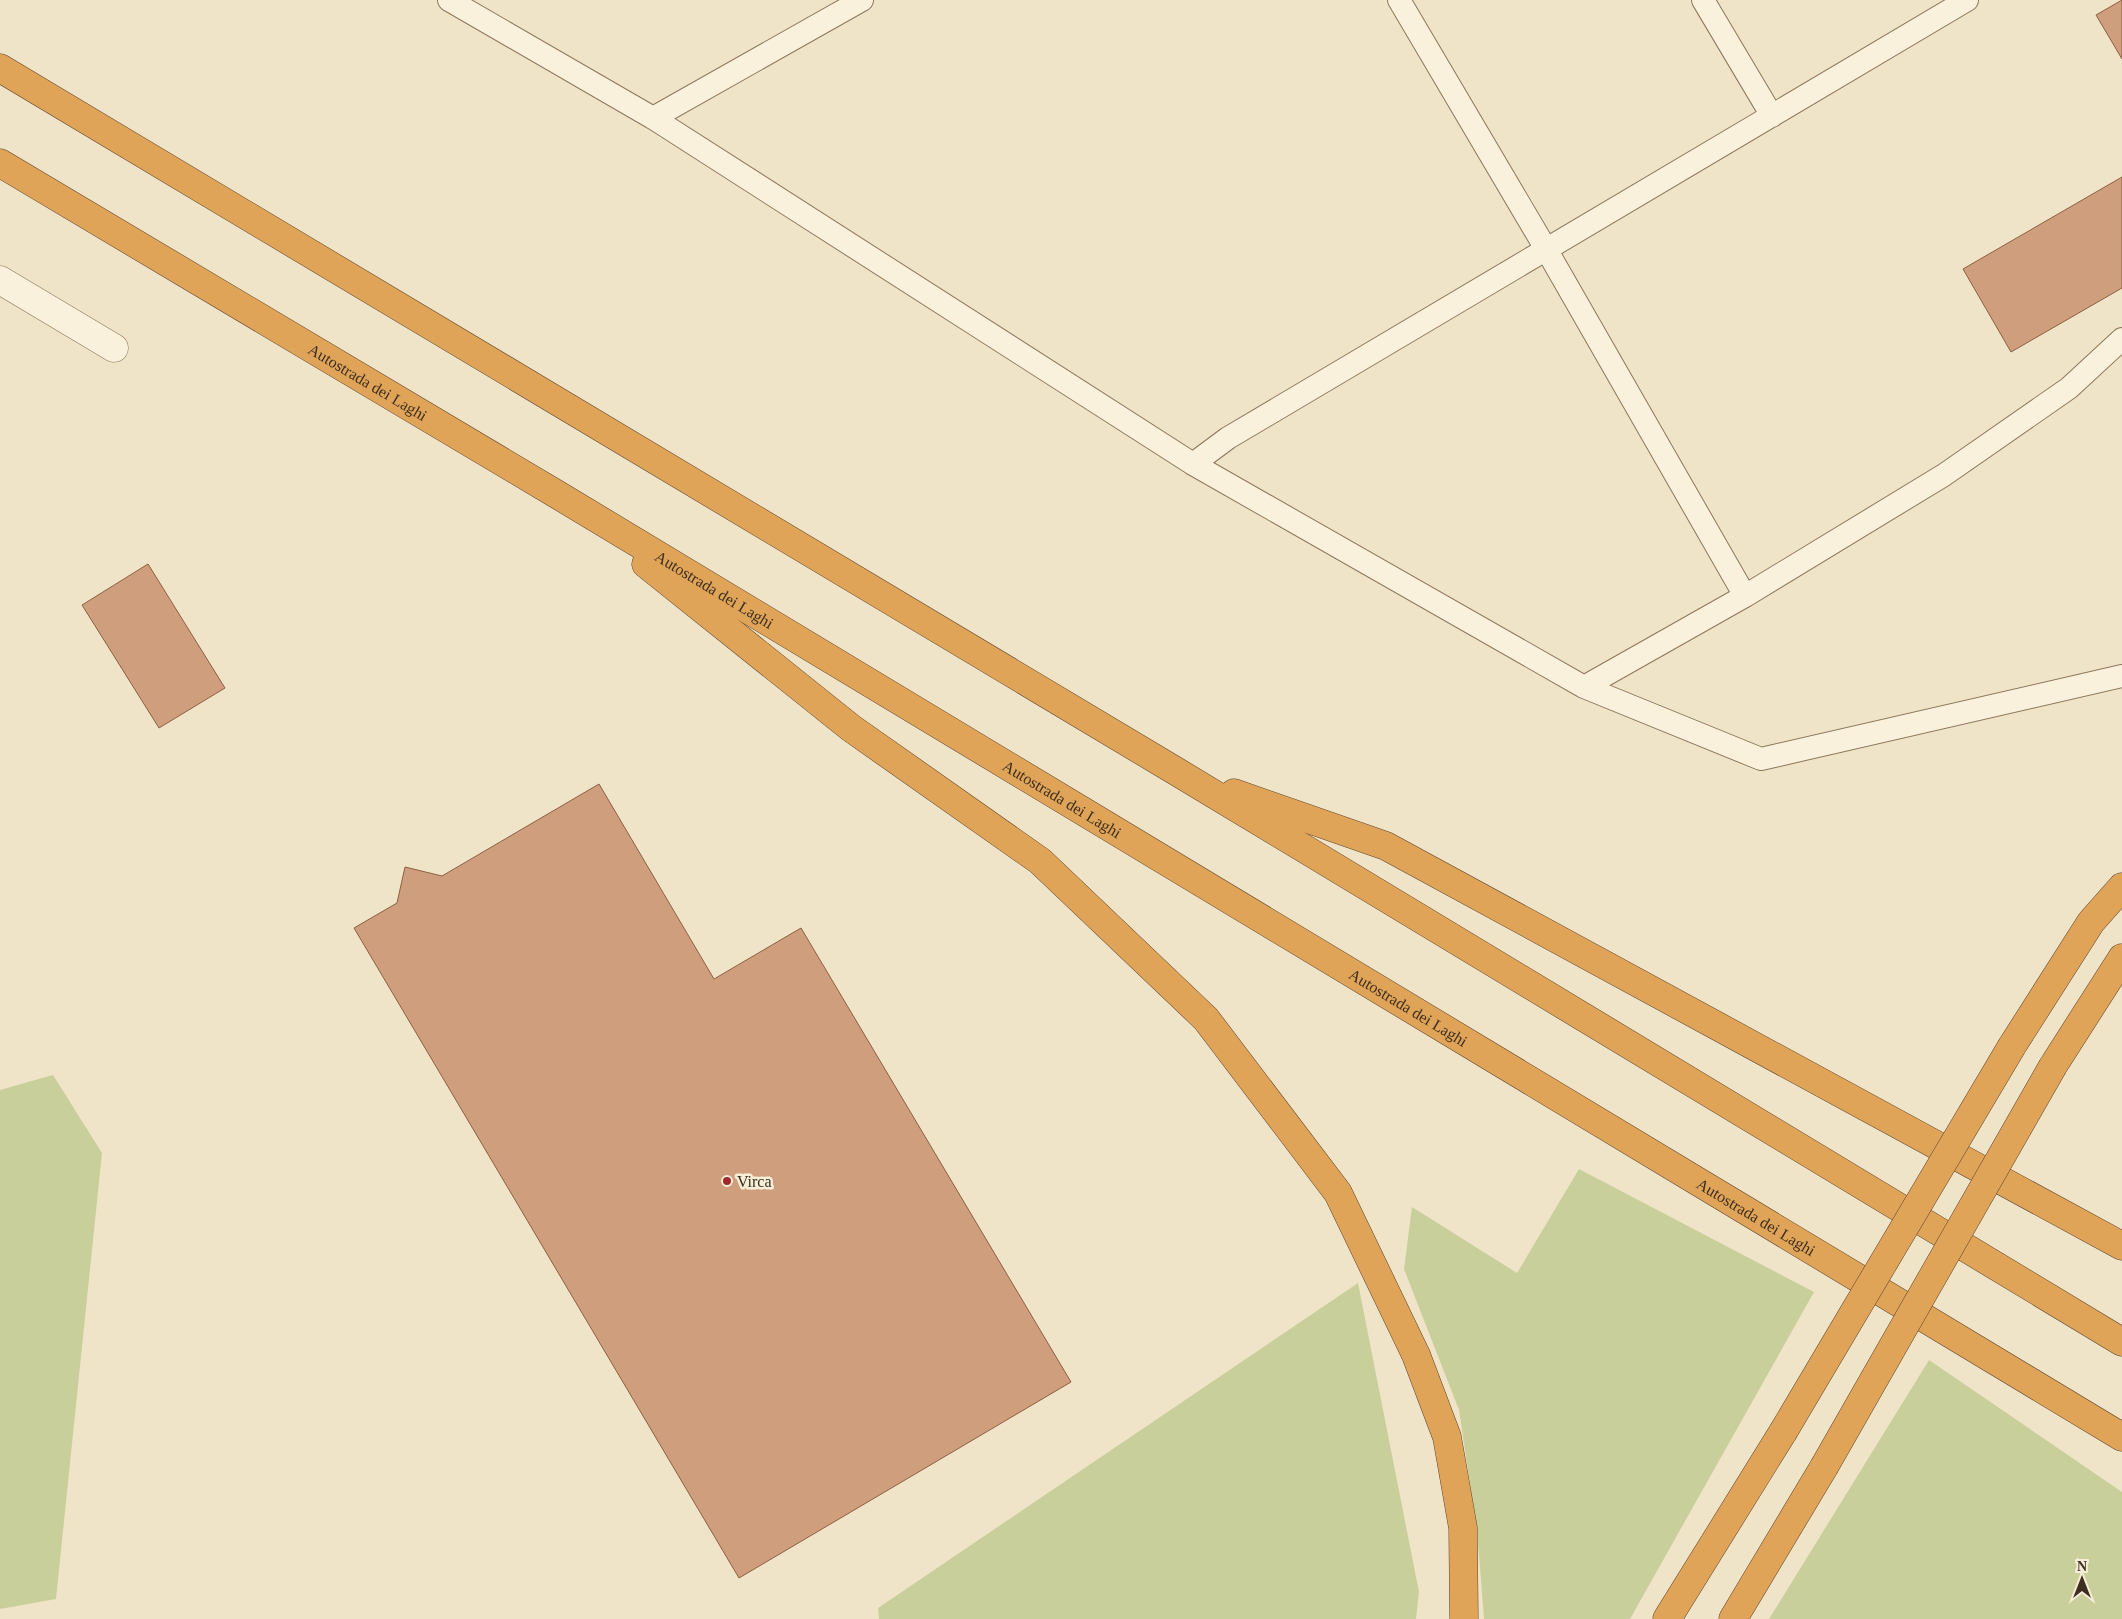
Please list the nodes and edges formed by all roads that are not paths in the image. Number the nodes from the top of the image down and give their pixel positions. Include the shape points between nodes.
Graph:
1 (449, 0) edge
2 (862, 0) edge
3 (1399, 0) edge
4 (1703, 0) edge
5 (1967, 0) edge
6 (0, 68) edge
7 (1772, 116) junction
8 (653, 118) junction
9 (0, 163) edge
10 (1546, 249) junction
11 (0, 280) edge
12 (2122, 339) edge
13 (114, 348) dead end
14 (1193, 464) junction
15 (558, 495) junction
16 (1745, 596) junction
17 (2122, 676) edge
18 (1584, 686) junction
19 (1179, 773) junction
20 (2122, 887) edge
21 (2122, 958) edge
22 (2122, 1246) edge
23 (2122, 1342) edge
24 (2122, 1437) edge
25 (1464, 1619) edge
26 (1667, 1619) edge
27 (1733, 1619) edge

1 - 8 lane
2 - 8 lane
3 - 10 lane
4 - 7 lane
5 - 7 lane
6 - 19 highway
7 - 10 lane
8 - 14 lane
9 - 15 highway, Autostrada dei Laghi
10 - 14 lane via 1228,438
10 - 16 lane
11 - 13 street
12 - 16 lane via 2069,388 1944,475
14 - 18 lane
15 - 24 highway, Autostrada dei Laghi
15 - 25 highway via 851,728 1040,861 1206,1019 1338,1193 1416,1355 1447,1437 1463,1528
16 - 18 lane
17 - 18 lane via 1761,758
19 - 22 highway via 1386,846
19 - 23 highway
20 - 26 highway, bridge via 2091,922 2012,1046 1783,1432
21 - 27 highway, bridge via 2053,1066

